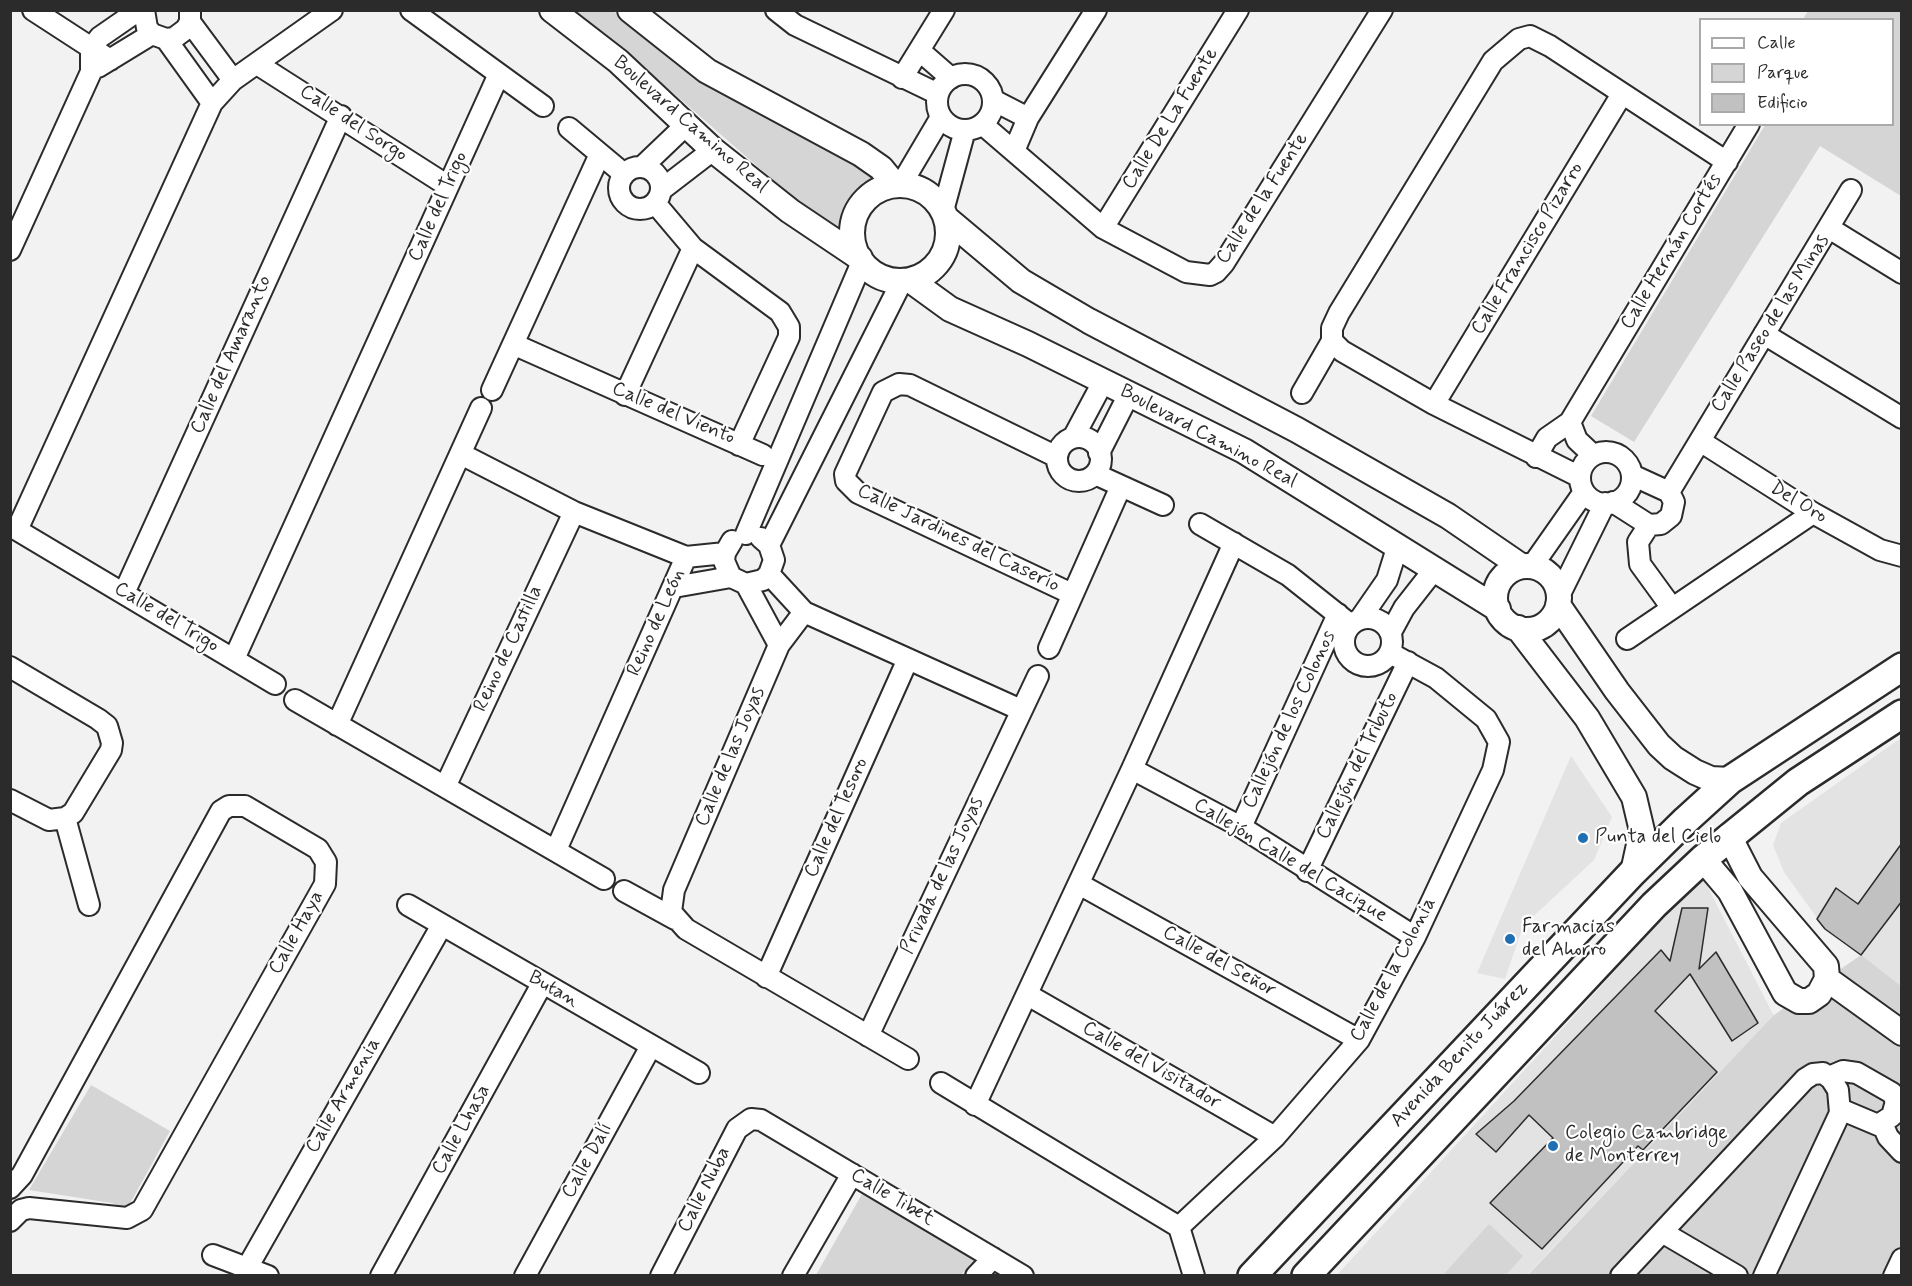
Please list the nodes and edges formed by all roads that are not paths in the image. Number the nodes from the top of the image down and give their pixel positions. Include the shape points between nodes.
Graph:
1 (33, 10) edge
2 (139, 10) edge
3 (144, 10) edge
4 (332, 10) edge
5 (411, 10) edge
6 (552, 10) edge
7 (630, 10) edge
8 (776, 10) edge
9 (944, 10) edge
10 (1096, 10) edge
11 (1238, 10) edge
12 (1382, 10) edge
13 (192, 14) edge
14 (799, 18) edge
15 (159, 36) junction
16 (92, 48) junction
17 (920, 51) junction
18 (110, 60) junction
19 (257, 64) junction
20 (91, 72) junction
21 (499, 74) junction
22 (902, 78) junction
23 (951, 78) junction
24 (233, 80) junction
25 (938, 94) junction
26 (1622, 94) junction
27 (993, 100) junction
28 (212, 103) junction
29 (543, 106) dead end
30 (341, 116) junction
31 (941, 117) junction
32 (1028, 118) junction
33 (686, 125) junction
34 (1748, 126) edge
35 (973, 127) junction
36 (569, 128) dead end
37 (713, 150) junction
38 (1014, 150) junction
39 (600, 154) junction
40 (1727, 162) junction
41 (633, 170) junction
42 (898, 184) junction
43 (448, 186) junction
44 (1851, 190) dead end
45 (658, 197) junction
46 (945, 214) junction
47 (1103, 228) junction
48 (1829, 228) junction
49 (693, 248) junction
50 (10, 250) edge
51 (861, 260) junction
52 (1902, 273) edge
53 (906, 280) junction
54 (1764, 334) junction
55 (1332, 341) junction
56 (513, 344) junction
57 (1103, 382) junction
58 (492, 390) dead end
59 (1302, 393) dead end
60 (625, 394) junction
61 (1128, 394) junction
62 (1434, 404) junction
63 (482, 408) dead end
64 (1902, 418) edge
65 (1570, 422) junction
66 (1073, 438) junction
67 (1700, 441) junction
68 (739, 445) junction
69 (1099, 453) junction
70 (461, 454) junction
71 (763, 455) dead end
72 (1593, 455) junction
73 (1536, 457) junction
74 (1057, 458) junction
75 (1095, 474) junction
76 (1632, 475) junction
77 (1582, 484) junction
78 (1121, 486) junction
79 (1669, 492) junction
80 (1609, 503) junction
81 (1163, 505) dead end
82 (574, 512) junction
83 (1813, 513) junction
84 (1200, 524) dead end
85 (1649, 525) junction
86 (14, 528) edge
87 (746, 534) junction
88 (1234, 543) junction
89 (769, 545) junction
90 (1397, 548) junction
91 (724, 553) junction
92 (1902, 556) edge
93 (686, 557) junction
94 (1526, 566) junction
95 (1433, 571) junction
96 (769, 574) junction
97 (738, 581) junction
98 (674, 587) junction
99 (124, 593) junction
100 (1072, 594) junction
101 (1559, 600) junction
102 (1672, 608) junction
103 (1498, 609) junction
104 (804, 612) junction
105 (1350, 619) junction
106 (1518, 628) junction
107 (1391, 632) junction
108 (1627, 639) dead end
109 (779, 645) junction
110 (1049, 648) dead end
111 (1390, 653) junction
112 (234, 659) junction
113 (908, 659) junction
114 (1408, 662) junction
115 (10, 667) edge
116 (1902, 668) edge
117 (1038, 676) dead end
118 (275, 684) dead end
119 (295, 700) dead end
120 (1021, 710) junction
121 (1902, 714) edge
122 (337, 725) junction
123 (1778, 748) junction
124 (1132, 769) junction
125 (1730, 780) junction
126 (1798, 782) junction
127 (445, 787) junction
128 (10, 800) edge
129 (65, 818) junction
130 (1241, 827) junction
131 (1729, 836) junction
132 (556, 850) junction
133 (1703, 859) junction
134 (1307, 871) junction
135 (1633, 872) junction
136 (604, 879) dead end
137 (1079, 884) junction
138 (624, 891) dead end
139 (88, 905) dead end
140 (408, 905) dead end
141 (675, 919) junction
142 (442, 925) junction
143 (1415, 937) junction
144 (766, 977) junction
145 (1827, 979) junction
146 (542, 984) junction
147 (1028, 995) junction
148 (1902, 1033) edge
149 (868, 1036) junction
150 (1359, 1040) junction
151 (651, 1046) junction
152 (908, 1059) dead end
153 (699, 1073) dead end
154 (1829, 1077) junction
155 (941, 1083) dead end
156 (1899, 1103) edge
157 (975, 1105) junction
158 (1840, 1109) junction
159 (761, 1120) joint
160 (1882, 1123) junction
161 (1275, 1137) junction
162 (1902, 1152) edge
163 (852, 1174) junction
164 (10, 1188) edge
165 (10, 1221) edge
166 (1179, 1227) junction
167 (1662, 1232) junction
168 (213, 1255) dead end
169 (993, 1258) junction
170 (1902, 1260) edge
171 (247, 1268) junction
172 (268, 1275) edge
173 (381, 1275) edge
174 (525, 1275) edge
175 (661, 1275) edge
176 (793, 1275) edge
177 (976, 1275) edge
178 (1023, 1275) edge
179 (1194, 1275) edge
180 (1252, 1275) edge
181 (1306, 1275) edge
182 (1621, 1275) edge
183 (1737, 1275) edge
184 (1764, 1275) edge
185 (1894, 1275) edge

1 - 16 street
2 - 16 street via 100,37
3 - 15 street via 144,21
4 - 19 street, Calle del Trigo
5 - 21 street
6 - 33 street, Boulevard Camino Real via 618,61
7 - 42 street via 707,71 861,154
8 - 14 street
9 - 17 street
10 - 32 street
11 - 47 street, Calle De La Fuente
12 - 47 street, Calle de la Fuente via 1216,272 1200,276 1186,272
13 - 15 street via 181,35
13 - 24 street
14 - 22 street
15 - 18 street
15 - 28 street
16 - 18 street
16 - 20 street
17 - 22 street
17 - 23 street
18 - 20 street
19 - 24 street, Calle del Trigo
19 - 30 street, Calle del Sorgo
20 - 50 street
21 - 29 street
21 - 43 street, Calle del Trigo
22 - 25 street
23 - 25 street
23 - 27 street via 969,74 978,77
24 - 28 street, Calle del Trigo
25 - 31 street
26 - 40 street, Calle Hernán Cortés
26 - 55 street, Calle Hernán Cortés via 1530,36 1506,48 1494,61 1339,313 1332,328
26 - 62 street, Calle Francisco Pizarro
27 - 32 street
27 - 35 street via 992,109
28 - 86 street, Calle del Trigo
30 - 43 street, Calle del Sorgo
30 - 99 street, Calle del Amaranto
31 - 35 street via 955,129
31 - 42 street
32 - 38 street
33 - 37 street, Boulevard Camino Real
33 - 41 street
34 - 40 street
35 - 38 street
35 - 46 street
36 - 39 street, Calle del Viento
37 - 45 street
37 - 51 street, Boulevard Camino Real via 790,211
38 - 47 street, Calle de la Fuente
39 - 41 street, Calle del Viento
39 - 56 street
40 - 65 street, Calle Hernán Cortés
41 - 45 street, Calle del Viento via 659,177
41 - 45 street via 619,187 623,201 642,209
42 - 46 street via 927,193
42 - 51 street via 872,195 856,214 852,231
43 - 112 street, Calle del Trigo
44 - 48 street
45 - 49 street, Calle del Viento
46 - 53 street via 948,234 941,256 925,274
46 - 94 street via 1021,281 1297,430 1448,516
48 - 52 street, Calle Paseo de las Minas
48 - 54 street, Calle Paseo de las Minas
49 - 60 street
49 - 68 street, Calle del Viento via 780,312 789,327 789,337
51 - 53 street via 880,277
51 - 87 street
53 - 57 street, Boulevard Camino Real via 950,309
53 - 89 street
54 - 64 street
54 - 67 street, Calle Paseo de las Minas
55 - 59 street
55 - 62 street via 1356,361
56 - 58 street
56 - 60 street, Calle del Viento
57 - 61 street, Boulevard Camino Real
57 - 66 street
60 - 68 street, Calle del Viento
61 - 69 street
61 - 90 street, Boulevard Camino Real via 1244,451
62 - 73 street
63 - 70 street
65 - 72 street via 1577,440
65 - 73 street, Calle Hernán Cortés via 1548,438
66 - 69 street via 1092,442
66 - 74 street via 1062,445
67 - 79 street, Calle Paseo de las Minas
67 - 83 street, Del Oro
68 - 71 street
69 - 75 street
70 - 82 street, Reino de León
70 - 122 street
72 - 76 street via 1618,454
72 - 77 street via 1581,468
73 - 77 street
74 - 75 street via 1060,471 1070,480 1083,481
74 - 100 street, Calle Jardines del Caserío via 910,385 899,384 883,392 845,474 846,481 858,493
75 - 78 street
76 - 79 street
76 - 80 street via 1627,492
77 - 80 street via 1597,502
77 - 94 street
78 - 81 street
78 - 100 street, Calle Jardines del Caserío
79 - 85 street, Calle Paseo de las Minas via 1674,502 1671,516 1660,524
80 - 85 street
80 - 101 street
82 - 93 street, Reino de León
82 - 127 street, Reino de Castilla
83 - 92 street, Del Oro via 1880,549
83 - 102 street
84 - 88 street
85 - 102 street via 1638,542 1640,564
86 - 99 street, Calle del Trigo
87 - 89 street via 759,536
87 - 91 street via 732,540
88 - 105 street
88 - 124 street
89 - 96 street via 774,560
90 - 95 street, Boulevard Camino Real
90 - 105 street, Callejón de los Colonos via 1387,580
91 - 93 street
91 - 97 street via 724,561
93 - 98 street, Reino de León
94 - 101 street via 1554,579
94 - 103 street via 1512,569 1499,582
95 - 103 street, Boulevard Camino Real
95 - 107 street
96 - 97 street via 754,584
96 - 104 street
97 - 98 street
97 - 109 street
98 - 132 street, Reino de León
99 - 112 street, Calle del Trigo
100 - 110 street
101 - 106 street via 1550,620 1543,625
101 - 125 street via 1617,691 1659,745 1695,772 1711,779
102 - 108 street
103 - 106 street via 1506,621
104 - 109 street, Calle de las Joyas
104 - 113 street
105 - 107 street via 1367,617 1382,621
105 - 111 street via 1344,645 1351,659 1372,666
105 - 130 street, Callejón de los Colonos
106 - 135 street via 1587,718 1634,797 1642,831
107 - 111 street
109 - 141 street, Calle de las Joyas via 674,890 670,903
111 - 114 street, Calle de la Colonia
112 - 118 street
113 - 120 street
113 - 144 street, Calle del Tesoro
114 - 134 street, Callejón del Tributo
114 - 143 street, Calle de la Colonia via 1462,697 1486,719 1499,742 1494,770
115 - 129 street via 107,726 111,750 73,813
116 - 123 main road, Avenida Benito Juárez
117 - 120 street, Privada de las Joyas
119 - 122 street
120 - 149 street, Privada de las Joyas
121 - 126 main road, Avenida Benito Juárez
122 - 127 street
123 - 125 main road, Avenida Benito Juárez
123 - 126 main road
124 - 130 street, Callejón Calle del Cacique
124 - 137 street
125 - 135 main road, Avenida Benito Juárez
126 - 131 main road, Avenida Benito Juárez
127 - 132 street
128 - 129 street via 55,821
129 - 139 street
130 - 134 street, Callejón Calle del Cacique
131 - 133 main road, Avenida Benito Juárez
131 - 145 street via 1750,878 1826,966
132 - 136 street
133 - 145 street via 1730,891 1785,993 1792,999 1809,1001 1819,994
133 - 181 main road, Avenida Benito Juárez via 1654,905
134 - 143 street, Callejón Calle del Cacique
135 - 180 main road, Avenida Benito Juárez
137 - 147 street
137 - 150 street, Calle del Señor
138 - 141 street
140 - 142 street, Butan
141 - 144 street
142 - 146 street, Butan
142 - 171 street, Calle Armenia
143 - 150 street, Calle de la Colonia
144 - 149 street
145 - 148 street
146 - 151 street, Butan
146 - 173 street, Calle Lhasa
147 - 157 street
147 - 161 street, Calle del Visitador
149 - 152 street
150 - 161 street, Calle de la Colonia
151 - 153 street, Butan
151 - 174 street, Calle Dalí
154 - 156 street via 1843,1071 1857,1073 1892,1093
154 - 158 street via 1838,1090
154 - 167 street via 1823,1073 1805,1079
155 - 157 street
156 - 160 street via 1892,1116
157 - 166 street
158 - 160 street via 1867,1122
158 - 184 street
159 - 163 street, Calle Tibet
159 - 175 street, Calle Nuba via 751,1119 737,1129
160 - 162 street via 1888,1137
161 - 166 street, Calle de la Colonia
163 - 169 street, Calle Tibet
163 - 176 street
164 - 165 street, Calle Haya via 22,1175 221,812 229,806 244,806 318,849 326,862 325,884 142,1210 127,1218 29,1208
166 - 179 street
167 - 182 street
167 - 183 street
168 - 171 street
169 - 177 street
169 - 178 street, Calle Tibet
170 - 185 street
171 - 172 street

